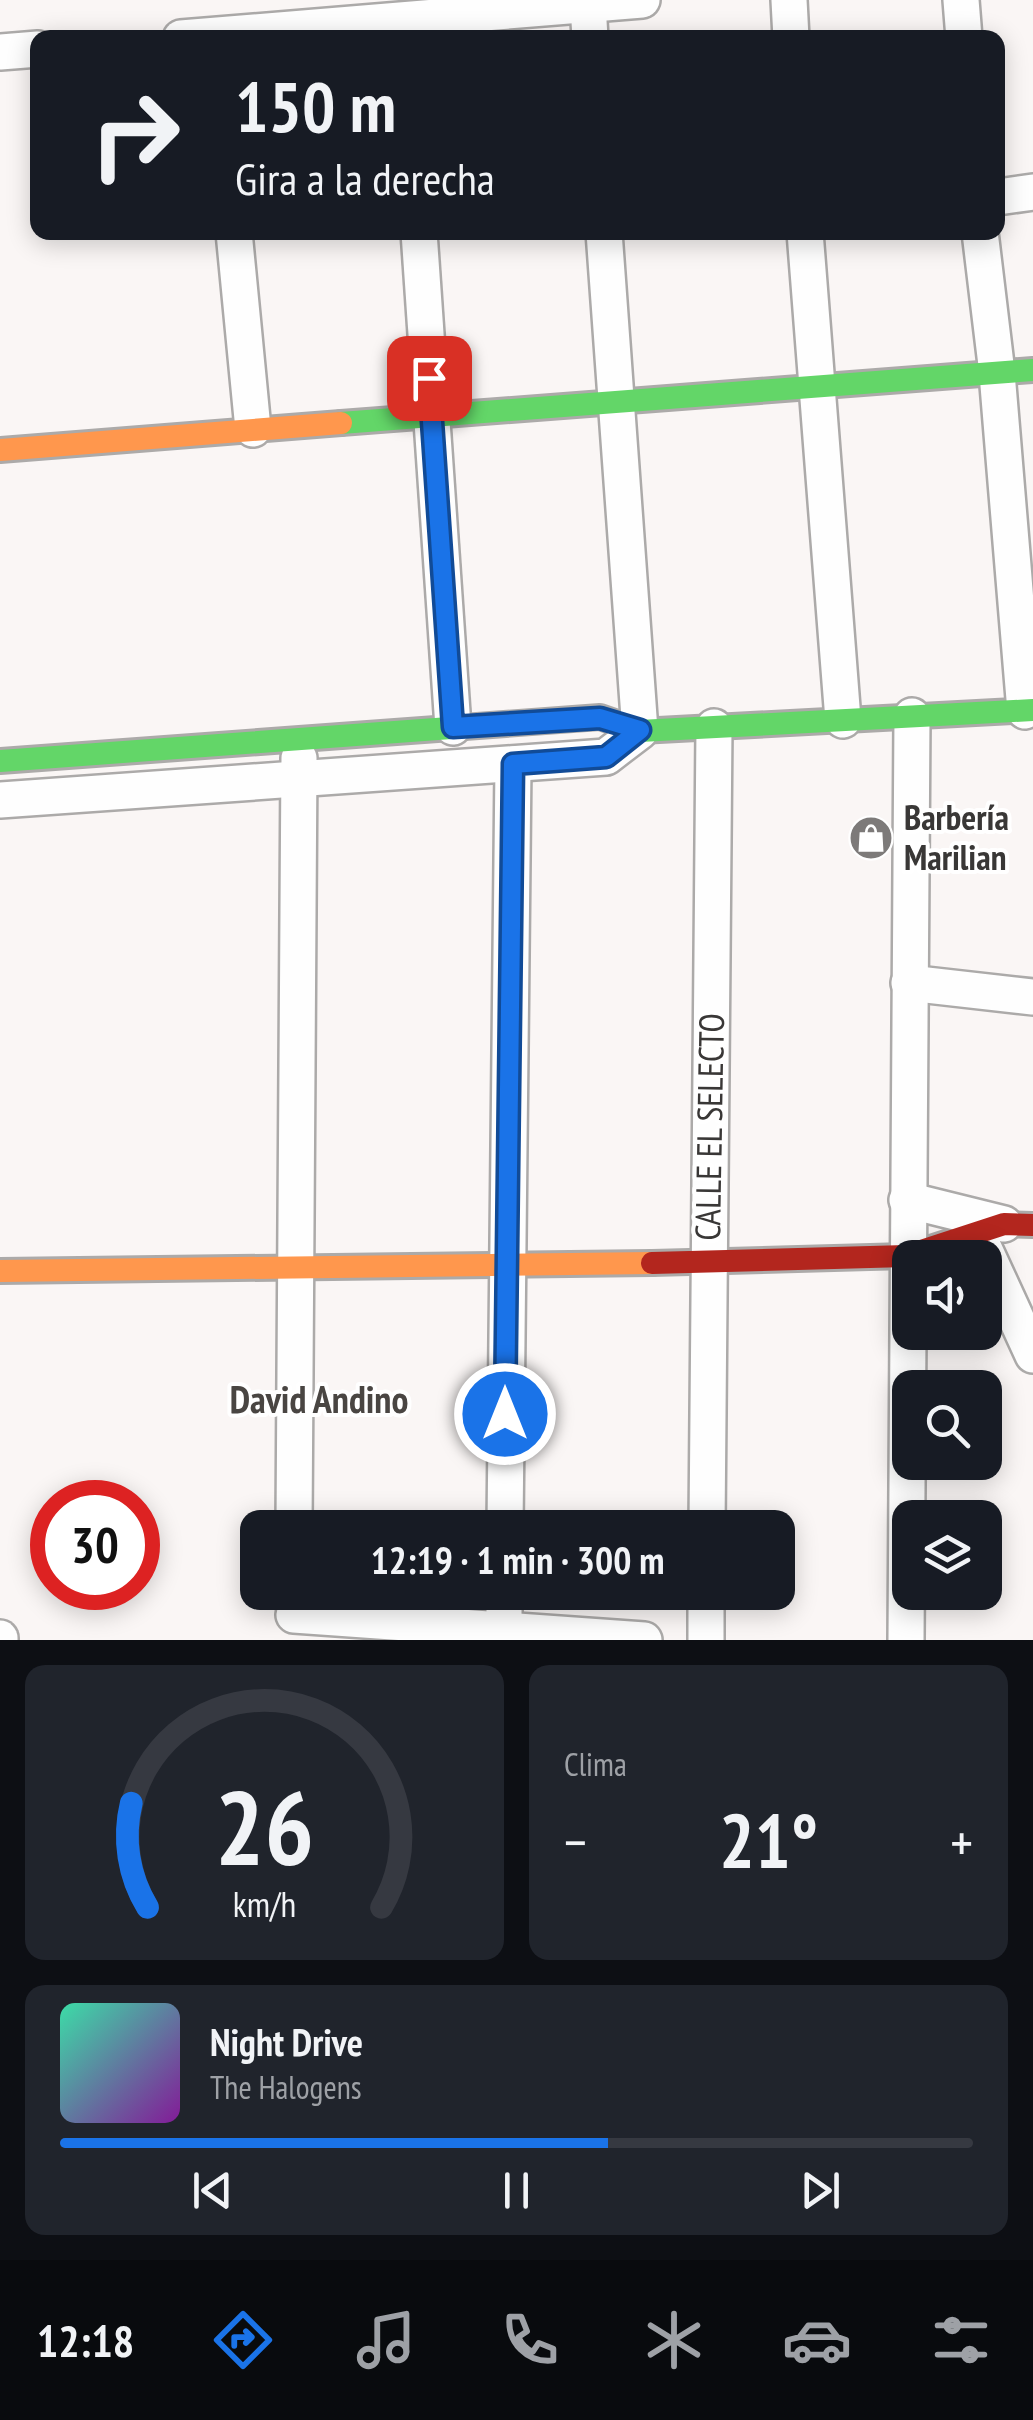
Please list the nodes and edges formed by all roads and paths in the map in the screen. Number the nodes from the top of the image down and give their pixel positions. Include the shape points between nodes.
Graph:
1 (642, 0) edge
2 (789, 0) edge
3 (960, 0) edge
4 (589, 21) edge
5 (405, 28) edge
6 (358, 30) edge
7 (791, 30) edge
8 (963, 30) edge
9 (30, 50) edge
10 (0, 52) edge
11 (1033, 192) edge
12 (1005, 196) edge
13 (235, 240) edge
14 (420, 240) edge
15 (605, 240) edge
16 (806, 240) edge
17 (981, 240) edge
18 (1033, 370) edge
19 (996, 373) junction
20 (815, 388) junction
21 (616, 404) junction
22 (432, 414) junction
23 (252, 429) junction
24 (0, 450) edge
25 (1029, 710) edge
26 (912, 716) junction
27 (843, 720) junction
28 (453, 727) junction
29 (714, 727) junction
30 (640, 730) junction
31 (298, 737) junction
32 (0, 761) edge
33 (513, 764) junction
34 (300, 781) junction
35 (0, 800) edge
36 (909, 983) junction
37 (1033, 997) edge
38 (908, 1200) junction
39 (1004, 1227) edge
40 (907, 1240) edge
41 (960, 1240) edge
42 (892, 1256) edge
43 (708, 1263) junction
44 (506, 1264) junction
45 (296, 1265) junction
46 (0, 1272) edge
47 (906, 1350) edge
48 (1033, 1355) edge
49 (294, 1510) edge
50 (505, 1510) edge
51 (707, 1510) edge
52 (504, 1610) edge
53 (706, 1610) edge
54 (294, 1616) edge
55 (504, 1630) junction
56 (644, 1640) edge
57 (706, 1640) edge
58 (906, 1640) edge

1 - 4 street
2 - 7 street
3 - 8 street
4 - 5 street
5 - 6 street
9 - 10 street
11 - 12 street
13 - 23 street
14 - 22 street
15 - 21 street
16 - 20 street
17 - 19 street
18 - 19 street
19 - 20 street
19 - 25 street
20 - 21 street
20 - 27 street
21 - 22 street
21 - 30 street
22 - 23 street
22 - 28 street
23 - 24 street
25 - 26 street
26 - 27 street
26 - 36 street
27 - 29 street
28 - 30 street via 600,718
28 - 31 street
29 - 30 street
29 - 43 street, CALLE EL SELECTO
30 - 33 street via 606,757
31 - 32 street
31 - 34 street
33 - 34 street
33 - 44 street
34 - 35 street
34 - 45 street
36 - 37 street
36 - 38 street
38 - 39 street
38 - 40 street
39 - 41 street
39 - 48 street
42 - 43 street
43 - 44 street
43 - 51 street, CALLE EL SELECTO
44 - 45 street
44 - 50 street
45 - 46 street
45 - 49 street
47 - 58 street
52 - 55 street
53 - 57 street
54 - 55 street
55 - 56 street

